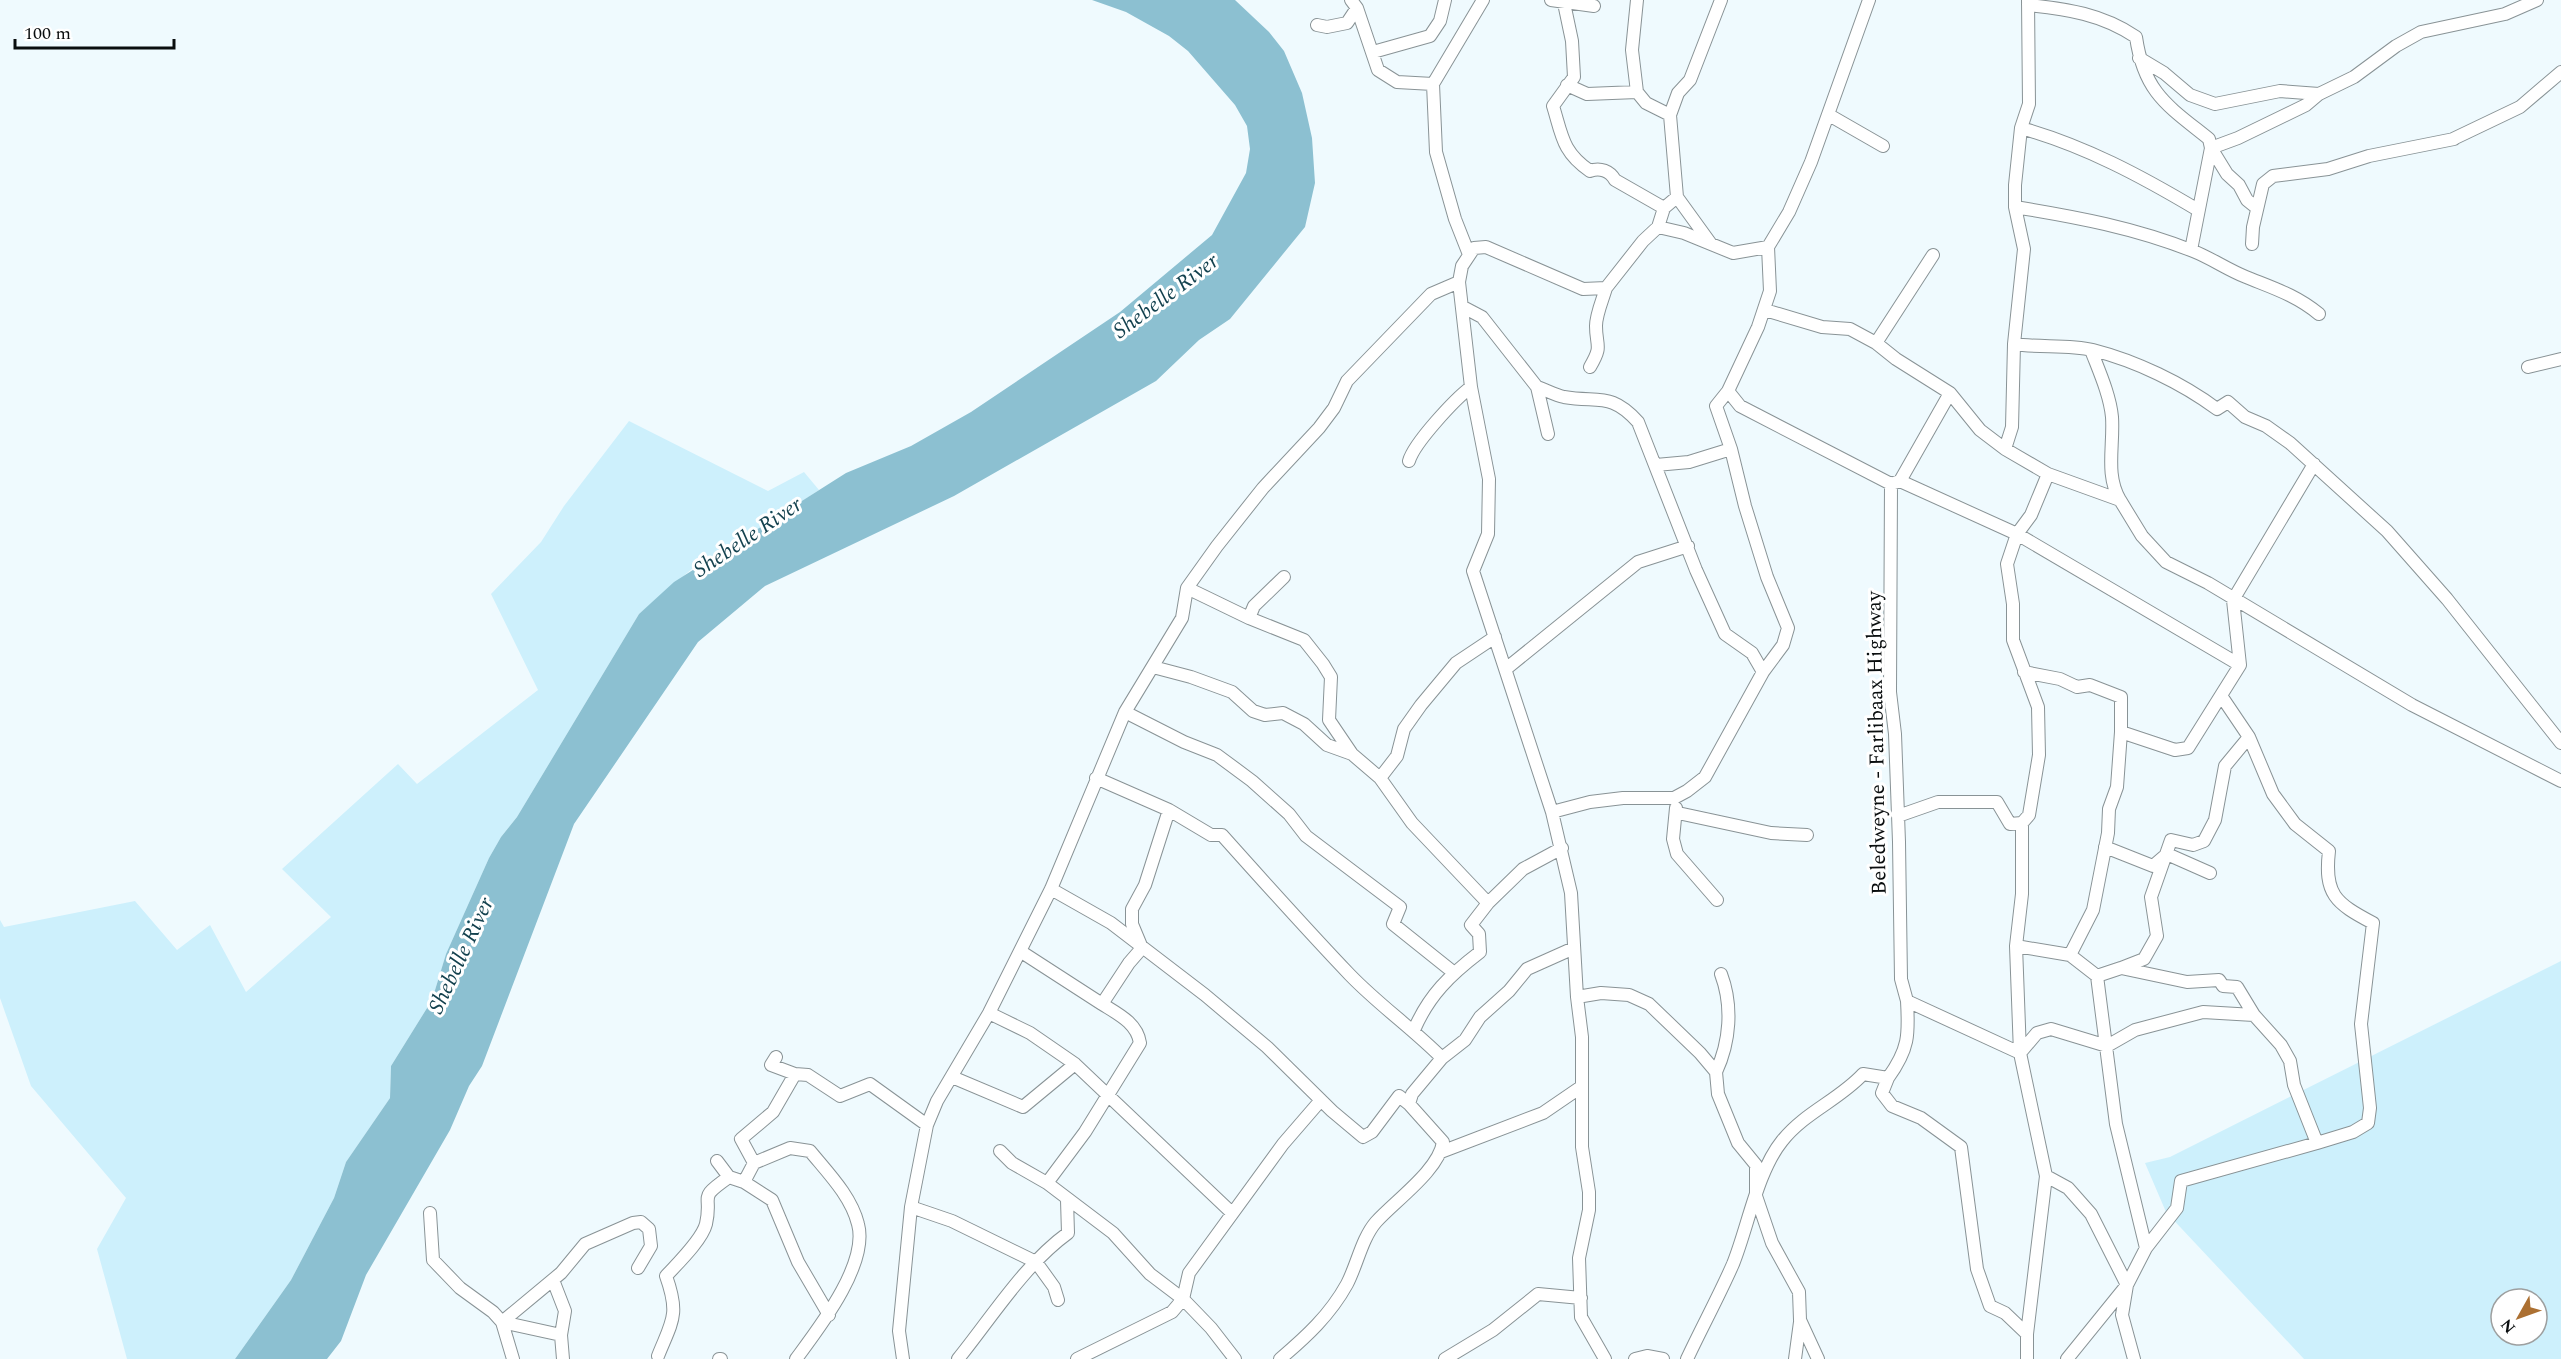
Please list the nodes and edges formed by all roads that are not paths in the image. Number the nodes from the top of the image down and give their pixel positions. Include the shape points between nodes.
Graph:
1 (1444, 0) edge
2 (1483, 0) edge
3 (1637, 0) edge
4 (1721, 0) edge
5 (1869, 0) edge
6 (2537, 0) edge
7 (1558, 1) edge
8 (2028, 2) edge
9 (1354, 4) edge
10 (1594, 6) dead end
11 (1317, 25) dead end
12 (1373, 51) junction
13 (2139, 58) junction
14 (2561, 72) edge
15 (1433, 84) junction
16 (1568, 85) junction
17 (1637, 92) junction
18 (2319, 94) junction
19 (1671, 115) junction
20 (1829, 115) junction
21 (2021, 128) junction
22 (1883, 146) dead end
23 (2211, 148) junction
24 (1677, 197) junction
25 (2015, 207) junction
26 (1664, 208) junction
27 (2257, 208) junction
28 (2198, 210) junction
29 (1658, 226) junction
30 (2252, 244) dead end
31 (1712, 245) junction
32 (1768, 247) junction
33 (1474, 248) junction
34 (2191, 250) junction
35 (1933, 255) dead end
36 (1459, 282) junction
37 (1606, 288) junction
38 (1463, 307) junction
39 (1765, 309) junction
40 (2319, 314) dead end
41 (1876, 343) junction
42 (2014, 344) junction
43 (2091, 350) junction
44 (2561, 359) edge
45 (1590, 367) dead end
46 (2528, 367) dead end
47 (1471, 387) junction
48 (1537, 387) junction
49 (1728, 391) junction
50 (1950, 393) junction
51 (1548, 434) dead end
52 (1731, 449) junction
53 (2005, 449) junction
54 (1409, 461) dead end
55 (2314, 464) junction
56 (1656, 465) junction
57 (2048, 474) junction
58 (1896, 482) junction
59 (2121, 500) junction
60 (2017, 534) junction
61 (1688, 546) junction
62 (1284, 577) dead end
63 (1187, 588) junction
64 (2233, 600) junction
65 (1249, 618) junction
66 (1495, 637) junction
67 (2240, 665) junction
68 (1153, 667) junction
69 (1507, 668) junction
70 (1763, 672) junction
71 (2024, 672) junction
72 (2222, 697) junction
73 (1125, 712) junction
74 (2121, 732) junction
75 (2248, 736) junction
76 (2561, 743) edge
77 (1352, 754) junction
78 (1096, 778) junction
79 (1380, 778) junction
80 (2561, 781) edge
81 (1674, 798) junction
82 (1169, 810) junction
83 (1552, 812) junction
84 (1678, 813) junction
85 (1898, 816) junction
86 (2022, 823) junction
87 (1807, 835) dead end
88 (2105, 847) junction
89 (1562, 848) junction
90 (2167, 854) junction
91 (2210, 873) dead end
92 (1051, 889) junction
93 (1717, 900) dead end
94 (1488, 903) junction
95 (2016, 946) junction
96 (1142, 948) junction
97 (1574, 948) junction
98 (1020, 951) junction
99 (2070, 955) junction
100 (2121, 968) junction
101 (1453, 972) junction
102 (1721, 974) dead end
103 (2097, 976) junction
104 (1577, 997) junction
105 (1907, 1001) junction
106 (1102, 1004) junction
107 (989, 1012) junction
108 (2254, 1015) junction
109 (1414, 1030) junction
110 (2107, 1046) junction
111 (2019, 1053) junction
112 (776, 1057) dead end
113 (1442, 1058) junction
114 (1075, 1064) junction
115 (1716, 1072) junction
116 (795, 1074) junction
117 (952, 1077) junction
118 (1888, 1078) junction
119 (1581, 1087) junction
120 (1108, 1097) junction
121 (1321, 1100) junction
122 (1409, 1104) junction
123 (927, 1125) junction
124 (2317, 1143) junction
125 (1000, 1150) dead end
126 (1441, 1152) junction
127 (717, 1161) dead end
128 (754, 1163) junction
129 (2046, 1176) junction
130 (729, 1177) junction
131 (744, 1182) junction
132 (1047, 1183) junction
133 (1756, 1196) junction
134 (1067, 1200) junction
135 (911, 1207) junction
136 (430, 1213) dead end
137 (1232, 1213) junction
138 (2146, 1248) junction
139 (1036, 1262) junction
140 (638, 1268) dead end
141 (554, 1280) junction
142 (2127, 1285) junction
143 (1581, 1298) junction
144 (1183, 1299) junction
145 (1058, 1300) dead end
146 (829, 1316) junction
147 (1800, 1320) junction
148 (502, 1323) junction
149 (2027, 1334) junction
150 (561, 1335) junction
151 (654, 1358) edge
152 (513, 1359) edge
153 (563, 1359) edge
154 (796, 1359) edge
155 (903, 1359) edge
156 (958, 1359) edge
157 (1077, 1359) edge
158 (1236, 1359) edge
159 (1280, 1359) edge
160 (1445, 1359) edge
161 (1605, 1359) edge
162 (1635, 1359) edge
163 (1663, 1359) edge
164 (1687, 1359) edge
165 (1795, 1359) edge
166 (1818, 1359) edge
167 (2027, 1359) edge
168 (2067, 1359) edge
169 (2134, 1359) edge

1 - 12 street via 1440,21 1430,36
2 - 15 street
3 - 17 street via 1632,50
4 - 19 street
5 - 20 street
6 - 18 street via 2505,14 2421,32 2396,45 2354,77
7 - 10 street
7 - 16 street via 1575,62 1574,77
8 - 13 street via 2081,11 2121,27 2136,37
8 - 21 street via 2029,104
9 - 11 street via 1347,23
9 - 12 street
12 - 15 street via 1378,70 1397,82
13 - 18 street via 2190,95 2215,104 2280,91
13 - 23 street via 2160,99 2209,140
14 - 27 street via 2520,106 2453,139 2369,156 2328,169 2273,176 2264,184
15 - 33 street via 1436,152 1468,252
16 - 17 street via 1587,94
16 - 26 street via 1553,106 1559,136 1569,151 1590,171 1611,173 1625,186
17 - 19 street via 1646,103
18 - 23 street via 2306,105
19 - 24 street
20 - 22 street
20 - 32 street via 1789,212
21 - 25 street
21 - 28 street via 2064,140 2140,176
23 - 27 street via 2227,174
23 - 28 street
24 - 26 street
24 - 31 street
25 - 34 street via 2124,227
25 - 42 street via 2024,249
26 - 29 street
27 - 30 street
28 - 34 street
29 - 31 street
29 - 37 street
31 - 32 street via 1733,253
32 - 39 street via 1770,291
33 - 36 street via 1462,266
33 - 37 street via 1486,247 1583,289
34 - 40 street via 2244,276 2280,288
35 - 41 street
36 - 38 street
36 - 63 street via 1431,294 1347,381 1319,428 1263,488
37 - 45 street via 1596,327 1599,353
38 - 47 street
38 - 48 street via 1482,317
39 - 41 street via 1822,327 1850,329
39 - 49 street
41 - 50 street
42 - 43 street
42 - 53 street via 2012,427
43 - 55 street via 2192,391 2217,410 2228,402
43 - 59 street via 2112,417 2113,488
44 - 46 street
47 - 54 street via 1452,402 1412,449
47 - 66 street via 1489,480 1488,534 1473,571
48 - 51 street
48 - 56 street via 1562,397 1596,398 1624,406 1638,422
49 - 52 street via 1716,406
49 - 58 street via 1740,406
50 - 53 street via 1980,430
50 - 58 street
52 - 56 street via 1689,462
52 - 70 street via 1767,577 1788,628 1783,645
53 - 57 street
55 - 64 street
55 - 76 street via 2387,531 2447,599
56 - 61 street
57 - 59 street
57 - 60 street via 2031,515
58 - 60 street
58 - 85 street, Beledweyne - Farlibaax Highway via 1890,692
59 - 64 street via 2142,536 2166,562
60 - 67 street
60 - 71 street via 2007,564 2013,640
61 - 69 street via 1638,562
61 - 70 street via 1725,633 1752,653
62 - 65 street via 1254,606
63 - 65 street
63 - 68 street via 1182,618
64 - 67 street
64 - 80 street via 2412,705
65 - 77 street via 1304,640 1323,664 1331,677 1329,720
66 - 69 street
66 - 79 street via 1456,663 1421,705 1404,729 1397,756
67 - 72 street
68 - 73 street
68 - 77 street via 1232,692 1253,711 1265,715 1283,713 1304,724 1326,745
69 - 83 street
70 - 81 street via 1705,777
71 - 74 street via 2121,697
71 - 86 street via 2038,707 2039,755 2029,815
72 - 74 street via 2188,748 2175,750
72 - 75 street
73 - 78 street
73 - 101 street via 1217,755 1252,781 1306,836 1400,907 1393,924
74 - 88 street via 2117,787 2109,809
75 - 90 street via 2225,766 2215,820 2204,841 2193,845 2171,840
75 - 124 street via 2273,794 2295,825 2330,851 2326,874 2329,891 2354,913 2373,922 2361,1024 2370,1108 2368,1123
77 - 79 street
78 - 82 street
78 - 92 street
79 - 94 street via 1412,823
81 - 83 street via 1623,798
81 - 84 street
82 - 96 street via 1145,885 1132,909 1132,924
82 - 109 street via 1211,835 1222,835 1348,973 1394,1018
83 - 89 street
84 - 87 street via 1771,833
84 - 93 street via 1673,839 1677,854
85 - 86 street via 1938,802 1997,802 2010,824
85 - 105 street, Beledweyne - Farlibaax Highway via 1901,979
86 - 95 street via 2022,894
88 - 90 street via 2153,866
88 - 99 street via 2094,910
89 - 94 street via 1523,869
89 - 97 street via 1571,893
90 - 91 street
90 - 100 street via 2151,897 2157,936 2144,958
92 - 96 street via 1111,924
92 - 98 street
94 - 101 street via 1471,925 1479,934 1480,952
95 - 99 street
95 - 111 street
96 - 106 street
96 - 121 street via 1267,1047
97 - 104 street
97 - 113 street via 1527,969 1480,1017 1465,1040
98 - 106 street
98 - 107 street
99 - 103 street
100 - 103 street
100 - 108 street via 2187,982 2218,980 2223,986 2237,987
101 - 109 street via 1425,1005
102 - 115 street via 1727,991 1728,1023 1725,1052
103 - 110 street
104 - 115 street via 1601,993 1629,995 1649,1005
104 - 119 street via 1582,1037
105 - 111 street
105 - 118 street, Beledweyne - Farlibaax Highway via 1909,1035 1899,1063
106 - 120 street via 1136,1029 1140,1043
107 - 114 street via 1030,1033
107 - 117 street
108 - 110 street via 2202,1012 2135,1030
108 - 124 street via 2290,1061 2294,1085
109 - 113 street
110 - 111 street via 2051,1029 2037,1033
110 - 138 street via 2116,1124
111 - 129 street
112 - 116 street via 771,1065
113 - 122 street via 1412,1094
114 - 117 street via 1023,1107
114 - 120 street
115 - 133 street via 1718,1094 1738,1143 1756,1165
116 - 123 street via 808,1075 840,1095 870,1084
116 - 128 street via 773,1112 741,1139
117 - 123 street
118 - 133 street via 1863,1074 1848,1090 1809,1114 1781,1142
118 - 149 street via 1882,1093 1892,1106 1921,1118 1961,1147 1977,1269 1990,1306
119 - 126 street via 1543,1113
119 - 143 street via 1589,1210 1579,1258
120 - 132 street
120 - 137 street
121 - 122 street via 1363,1137 1372,1132 1399,1096
121 - 137 street
122 - 126 street via 1443,1142
123 - 135 street
124 - 138 street via 2181,1182 2177,1208
125 - 132 street via 1032,1177
126 - 159 street via 1374,1224 1346,1285 1315,1329
127 - 130 street
128 - 131 street
128 - 146 street via 790,1148 810,1151 841,1188 851,1207 859,1226 856,1261
129 - 142 street via 2068,1188 2091,1215
129 - 149 street
130 - 131 street
130 - 151 street via 710,1190 706,1225 666,1276 674,1320
131 - 146 street via 772,1200 798,1262
132 - 134 street
133 - 147 street via 1772,1243 1799,1292
133 - 164 street via 1733,1263
134 - 139 street via 1068,1233
134 - 144 street via 1113,1233 1150,1274
135 - 139 street via 952,1221
135 - 155 street via 899,1331
136 - 148 street via 433,1260
137 - 144 street via 1189,1273
138 - 142 street
139 - 145 street via 1054,1287
139 - 156 street
140 - 141 street via 651,1246 649,1229 642,1222 585,1244
141 - 148 street
141 - 150 street via 565,1311
142 - 168 street
142 - 169 street via 2122,1315
143 - 160 street via 1538,1294 1493,1330
143 - 161 street via 1581,1317
144 - 157 street via 1172,1312
144 - 158 street
146 - 154 street
147 - 165 street
147 - 166 street
148 - 150 street
148 - 152 street
149 - 167 street
150 - 153 street
162 - 163 street

